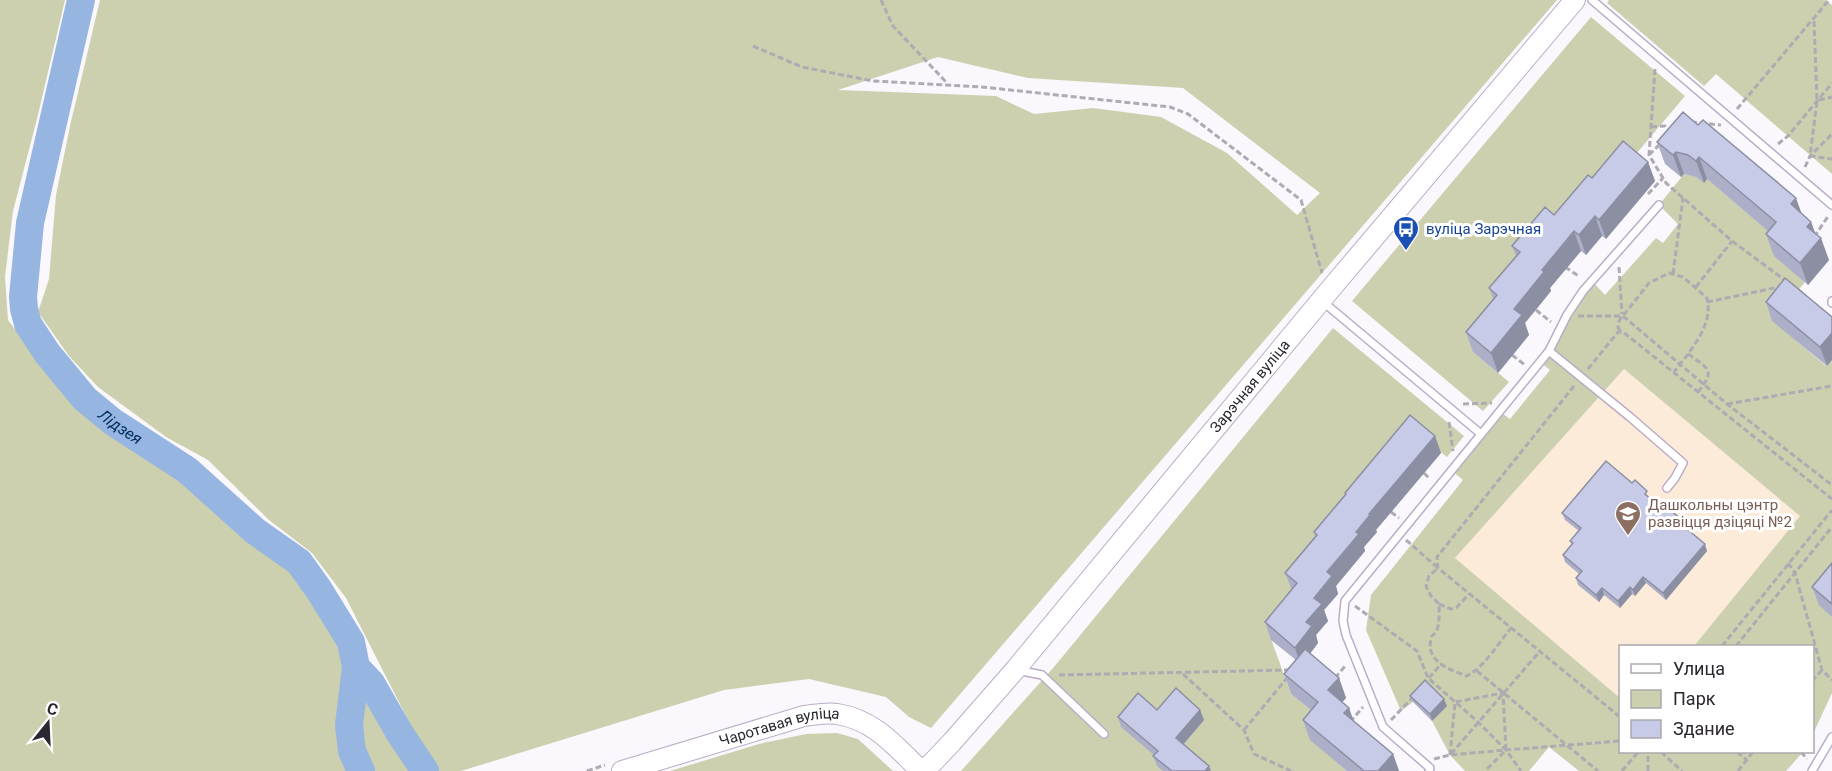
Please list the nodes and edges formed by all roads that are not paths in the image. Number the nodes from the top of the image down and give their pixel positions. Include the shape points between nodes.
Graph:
1 (1575, 0) edge
2 (1592, 0) edge
3 (1832, 204) edge
4 (1659, 205) dead end
5 (1324, 296) junction
6 (1549, 351) junction
7 (1481, 434) junction
8 (1667, 488) dead end
9 (1015, 670) junction
10 (1104, 734) dead end
11 (1832, 737) edge
12 (622, 771) edge
13 (921, 771) edge
14 (1429, 771) edge
15 (1812, 771) edge

1 - 5 street, Зарэчная вуліца
2 - 3 lane
4 - 6 lane via 1591,280
5 - 7 lane
5 - 9 street, Зарэчная вуліца
6 - 7 lane
6 - 8 lane via 1683,463
7 - 14 lane via 1346,599 1346,635 1383,727
9 - 10 lane via 1042,675
9 - 13 street, Зарэчная вуліца
11 - 15 lane
12 - 13 street, Чаротавая вуліца via 804,716 835,714 861,720 877,729

